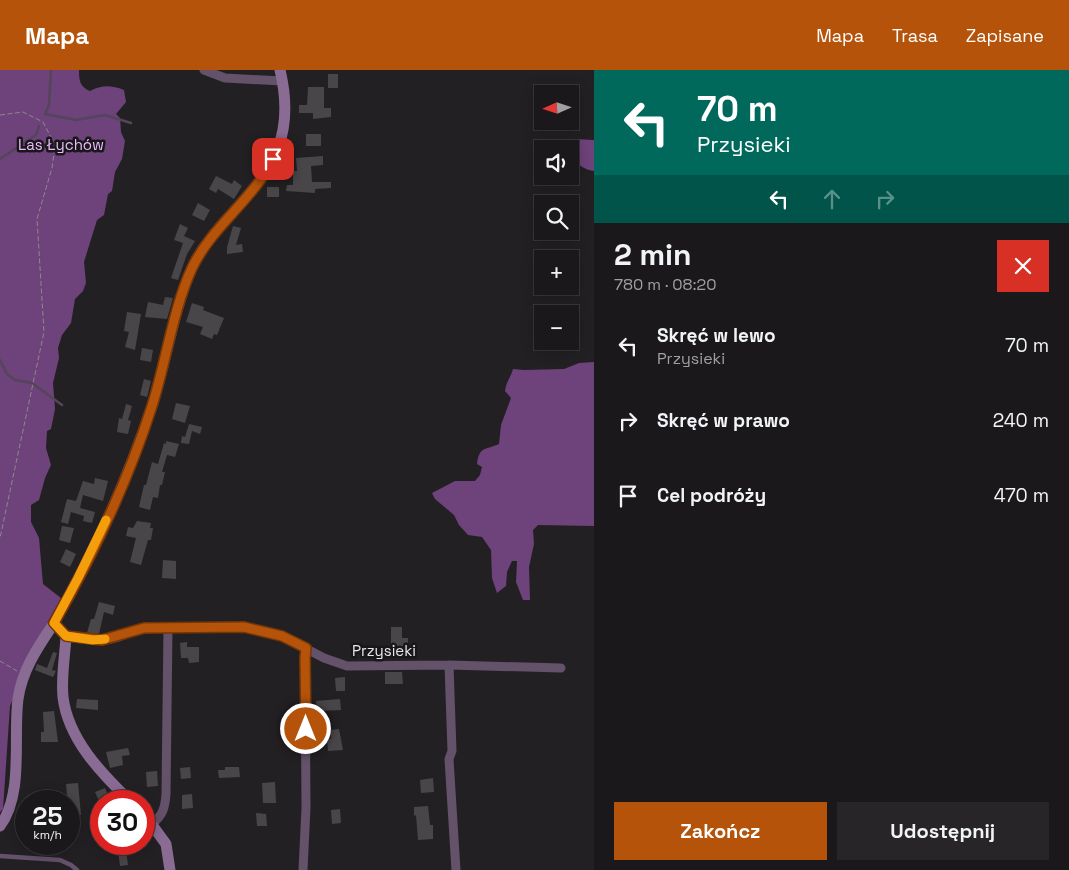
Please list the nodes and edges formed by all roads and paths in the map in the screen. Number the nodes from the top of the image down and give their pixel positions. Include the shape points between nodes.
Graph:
1 (204, 70) edge
2 (281, 76) edge
3 (0, 114) edge
4 (0, 538) edge
5 (54, 623) junction
6 (168, 627) junction
7 (66, 636) junction
8 (306, 648) junction
9 (0, 661) edge
10 (449, 665) junction
11 (561, 668) dead end
12 (24, 675) junction
13 (120, 790) edge
14 (155, 821) edge
15 (0, 826) edge
16 (155, 828) edge
17 (0, 856) edge
18 (77, 870) edge
19 (170, 870) edge
20 (303, 870) edge
21 (456, 870) edge

1 - 2 street via 225,78
2 - 5 street via 285,114 278,149 268,168 212,237 192,270 141,438 98,537
3 - 4 path via 23,112 43,122 55,145 52,168 37,218 44,332
5 - 7 street
5 - 12 street
6 - 7 street, Przysieki via 144,628 102,640
6 - 8 street, Przysieki via 244,627 282,636
6 - 14 street via 166,802 165,810
7 - 13 street via 65,709 87,755
8 - 10 street, Przysieki via 347,666
8 - 20 street
9 - 12 path
10 - 11 street, Przysieki
10 - 21 street via 452,751 449,759
12 - 15 street via 18,697 13,795
16 - 19 street via 166,844
17 - 18 lane via 60,860

